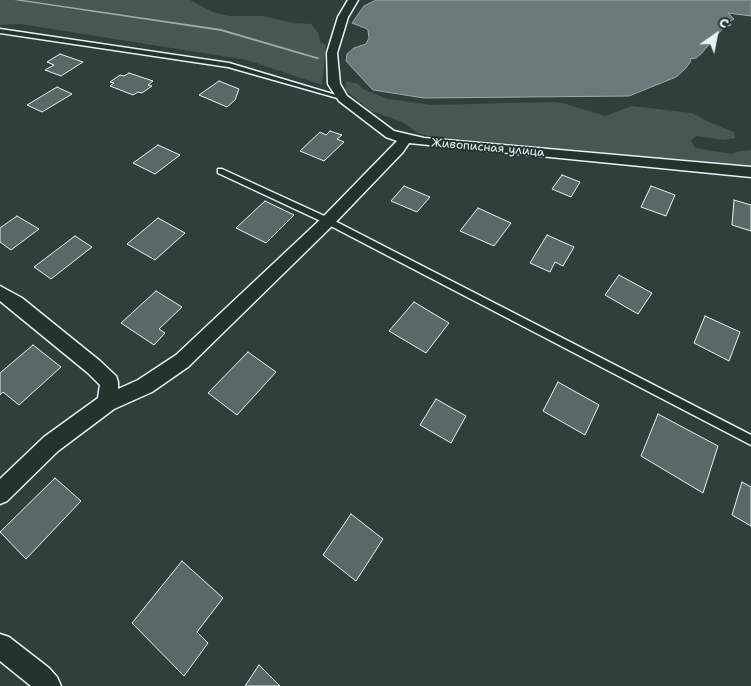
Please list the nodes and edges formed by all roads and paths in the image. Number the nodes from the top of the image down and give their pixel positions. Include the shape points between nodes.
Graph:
1 (353, 0) edge
2 (0, 31) edge
3 (343, 98) junction
4 (405, 139) junction
5 (220, 171) dead end
6 (751, 172) edge
7 (328, 221) junction
8 (0, 293) edge
9 (107, 403) junction
10 (751, 440) edge
11 (0, 494) edge
12 (0, 646) edge
13 (48, 686) edge

1 - 3 street, Живописная улица via 343,17 331,57 334,84
2 - 3 lane via 230,65
3 - 4 street, Живописная улица via 390,134
4 - 6 street, Живописная улица
4 - 7 street
5 - 7 lane
7 - 9 street via 182,361 145,386
7 - 10 lane
8 - 9 street via 109,382
9 - 11 street via 52,444
12 - 13 street

